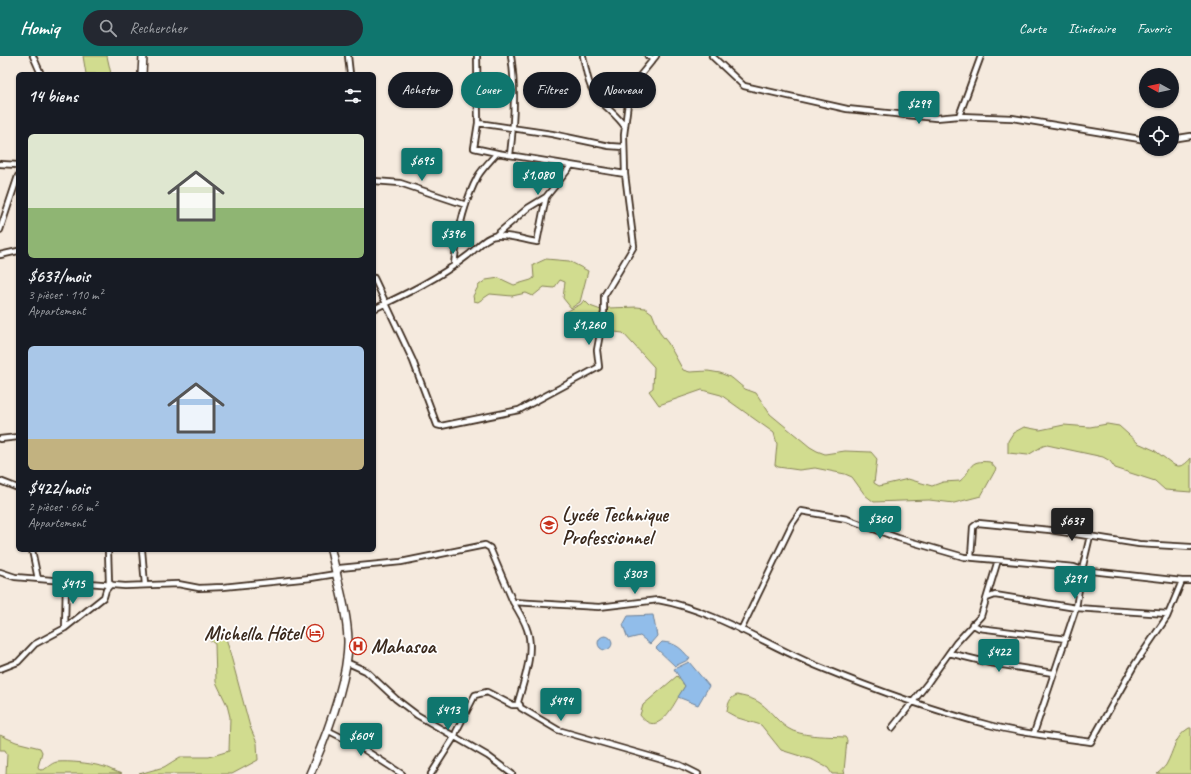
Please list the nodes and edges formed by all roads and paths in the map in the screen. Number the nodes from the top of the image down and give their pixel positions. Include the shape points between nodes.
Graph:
1 (33, 56) edge
2 (144, 56) edge
3 (348, 56) edge
4 (477, 56) edge
5 (511, 56) edge
6 (582, 56) edge
7 (648, 56) edge
8 (712, 56) edge
9 (981, 56) edge
10 (655, 58) edge
11 (40, 72) edge
12 (142, 72) edge
13 (350, 72) edge
14 (959, 116) junction
15 (478, 123) junction
16 (625, 127) junction
17 (513, 128) junction
18 (1191, 136) edge
19 (1179, 138) edge
20 (1139, 139) edge
21 (624, 147) junction
22 (498, 153) junction
23 (510, 155) junction
24 (0, 164) edge
25 (16, 165) edge
26 (571, 166) junction
27 (625, 174) junction
28 (376, 181) edge
29 (16, 182) edge
30 (546, 197) junction
31 (466, 205) junction
32 (0, 230) edge
33 (494, 236) junction
34 (16, 251) edge
35 (0, 254) edge
36 (454, 265) junction
37 (376, 283) edge
38 (385, 304) junction
39 (376, 308) edge
40 (16, 437) edge
41 (0, 439) edge
42 (0, 481) edge
43 (16, 487) edge
44 (1090, 536) junction
45 (1191, 547) edge
46 (32, 552) edge
47 (108, 552) edge
48 (142, 552) edge
49 (331, 552) edge
50 (971, 557) junction
51 (998, 560) junction
52 (1082, 570) junction
53 (0, 572) edge
54 (336, 574) junction
55 (38, 579) junction
56 (66, 581) junction
57 (1182, 581) junction
58 (1191, 581) edge
59 (111, 584) junction
60 (145, 585) junction
61 (987, 598) junction
62 (513, 602) junction
63 (1076, 608) junction
64 (1168, 614) junction
65 (972, 624) junction
66 (65, 628) junction
67 (741, 630) junction
68 (1066, 639) junction
69 (949, 653) junction
70 (346, 662) junction
71 (0, 669) edge
72 (1053, 673) junction
73 (912, 702) junction
74 (520, 706) junction
75 (892, 728) dead end
76 (327, 730) junction
77 (1034, 733) junction
78 (455, 736) junction
79 (310, 774) edge
80 (402, 774) edge
81 (432, 774) edge
82 (512, 774) edge
83 (698, 774) edge

1 - 11 street
2 - 12 main road
3 - 13 street
4 - 15 street
5 - 17 street
6 - 16 street via 596,97 618,116
7 - 10 street
8 - 14 street via 744,86 847,109 936,118
9 - 14 street
10 - 16 street via 634,83 628,95
14 - 20 street via 1012,118
15 - 17 street
15 - 22 street via 474,148
16 - 21 street
17 - 21 street
17 - 23 street
18 - 19 street
21 - 27 street
22 - 23 street
22 - 31 street via 478,175
23 - 26 street
24 - 25 street
26 - 27 street
26 - 30 street
27 - 38 street via 634,246 604,296 604,312 597,350 600,367 519,410 441,426 438,425
28 - 31 street via 400,183
29 - 32 street
30 - 33 street
30 - 33 street via 537,242
31 - 36 street via 457,235
33 - 36 street
34 - 35 street
36 - 38 street via 419,288
37 - 38 street
38 - 39 street
40 - 41 street
42 - 43 street
44 - 45 street via 1139,544
44 - 50 street via 978,523 973,527
44 - 52 street
46 - 55 street
47 - 59 street
48 - 60 street
49 - 54 main road
50 - 51 street
50 - 67 street via 918,544 847,519 801,511 792,524
51 - 52 street via 1074,567
51 - 61 street
52 - 57 street
52 - 63 street
53 - 55 street via 15,577
54 - 60 street via 223,587
54 - 62 street via 340,568 401,562 485,545 490,548
54 - 70 main road via 347,629
55 - 56 street
56 - 59 street
56 - 66 street
57 - 58 street
57 - 64 street
59 - 60 street
59 - 66 street via 97,604
61 - 63 street via 995,595
61 - 65 street via 981,616
62 - 67 street via 599,607 658,600 698,611
62 - 74 street via 527,629 529,640 529,653 518,702
63 - 64 street
63 - 68 street
64 - 77 street via 1135,664 1091,742
65 - 68 street via 979,628
65 - 69 street
66 - 71 street via 35,644 18,662
67 - 73 street via 817,665
68 - 72 street
69 - 72 street via 990,663
69 - 73 street
70 - 76 main road
70 - 78 street via 366,671 417,715
72 - 77 street
73 - 75 street
73 - 77 street via 991,726
74 - 78 street via 512,705 487,692 475,695
74 - 83 street via 558,730 680,765
76 - 79 main road
76 - 80 street via 357,745
78 - 81 street
78 - 82 street

